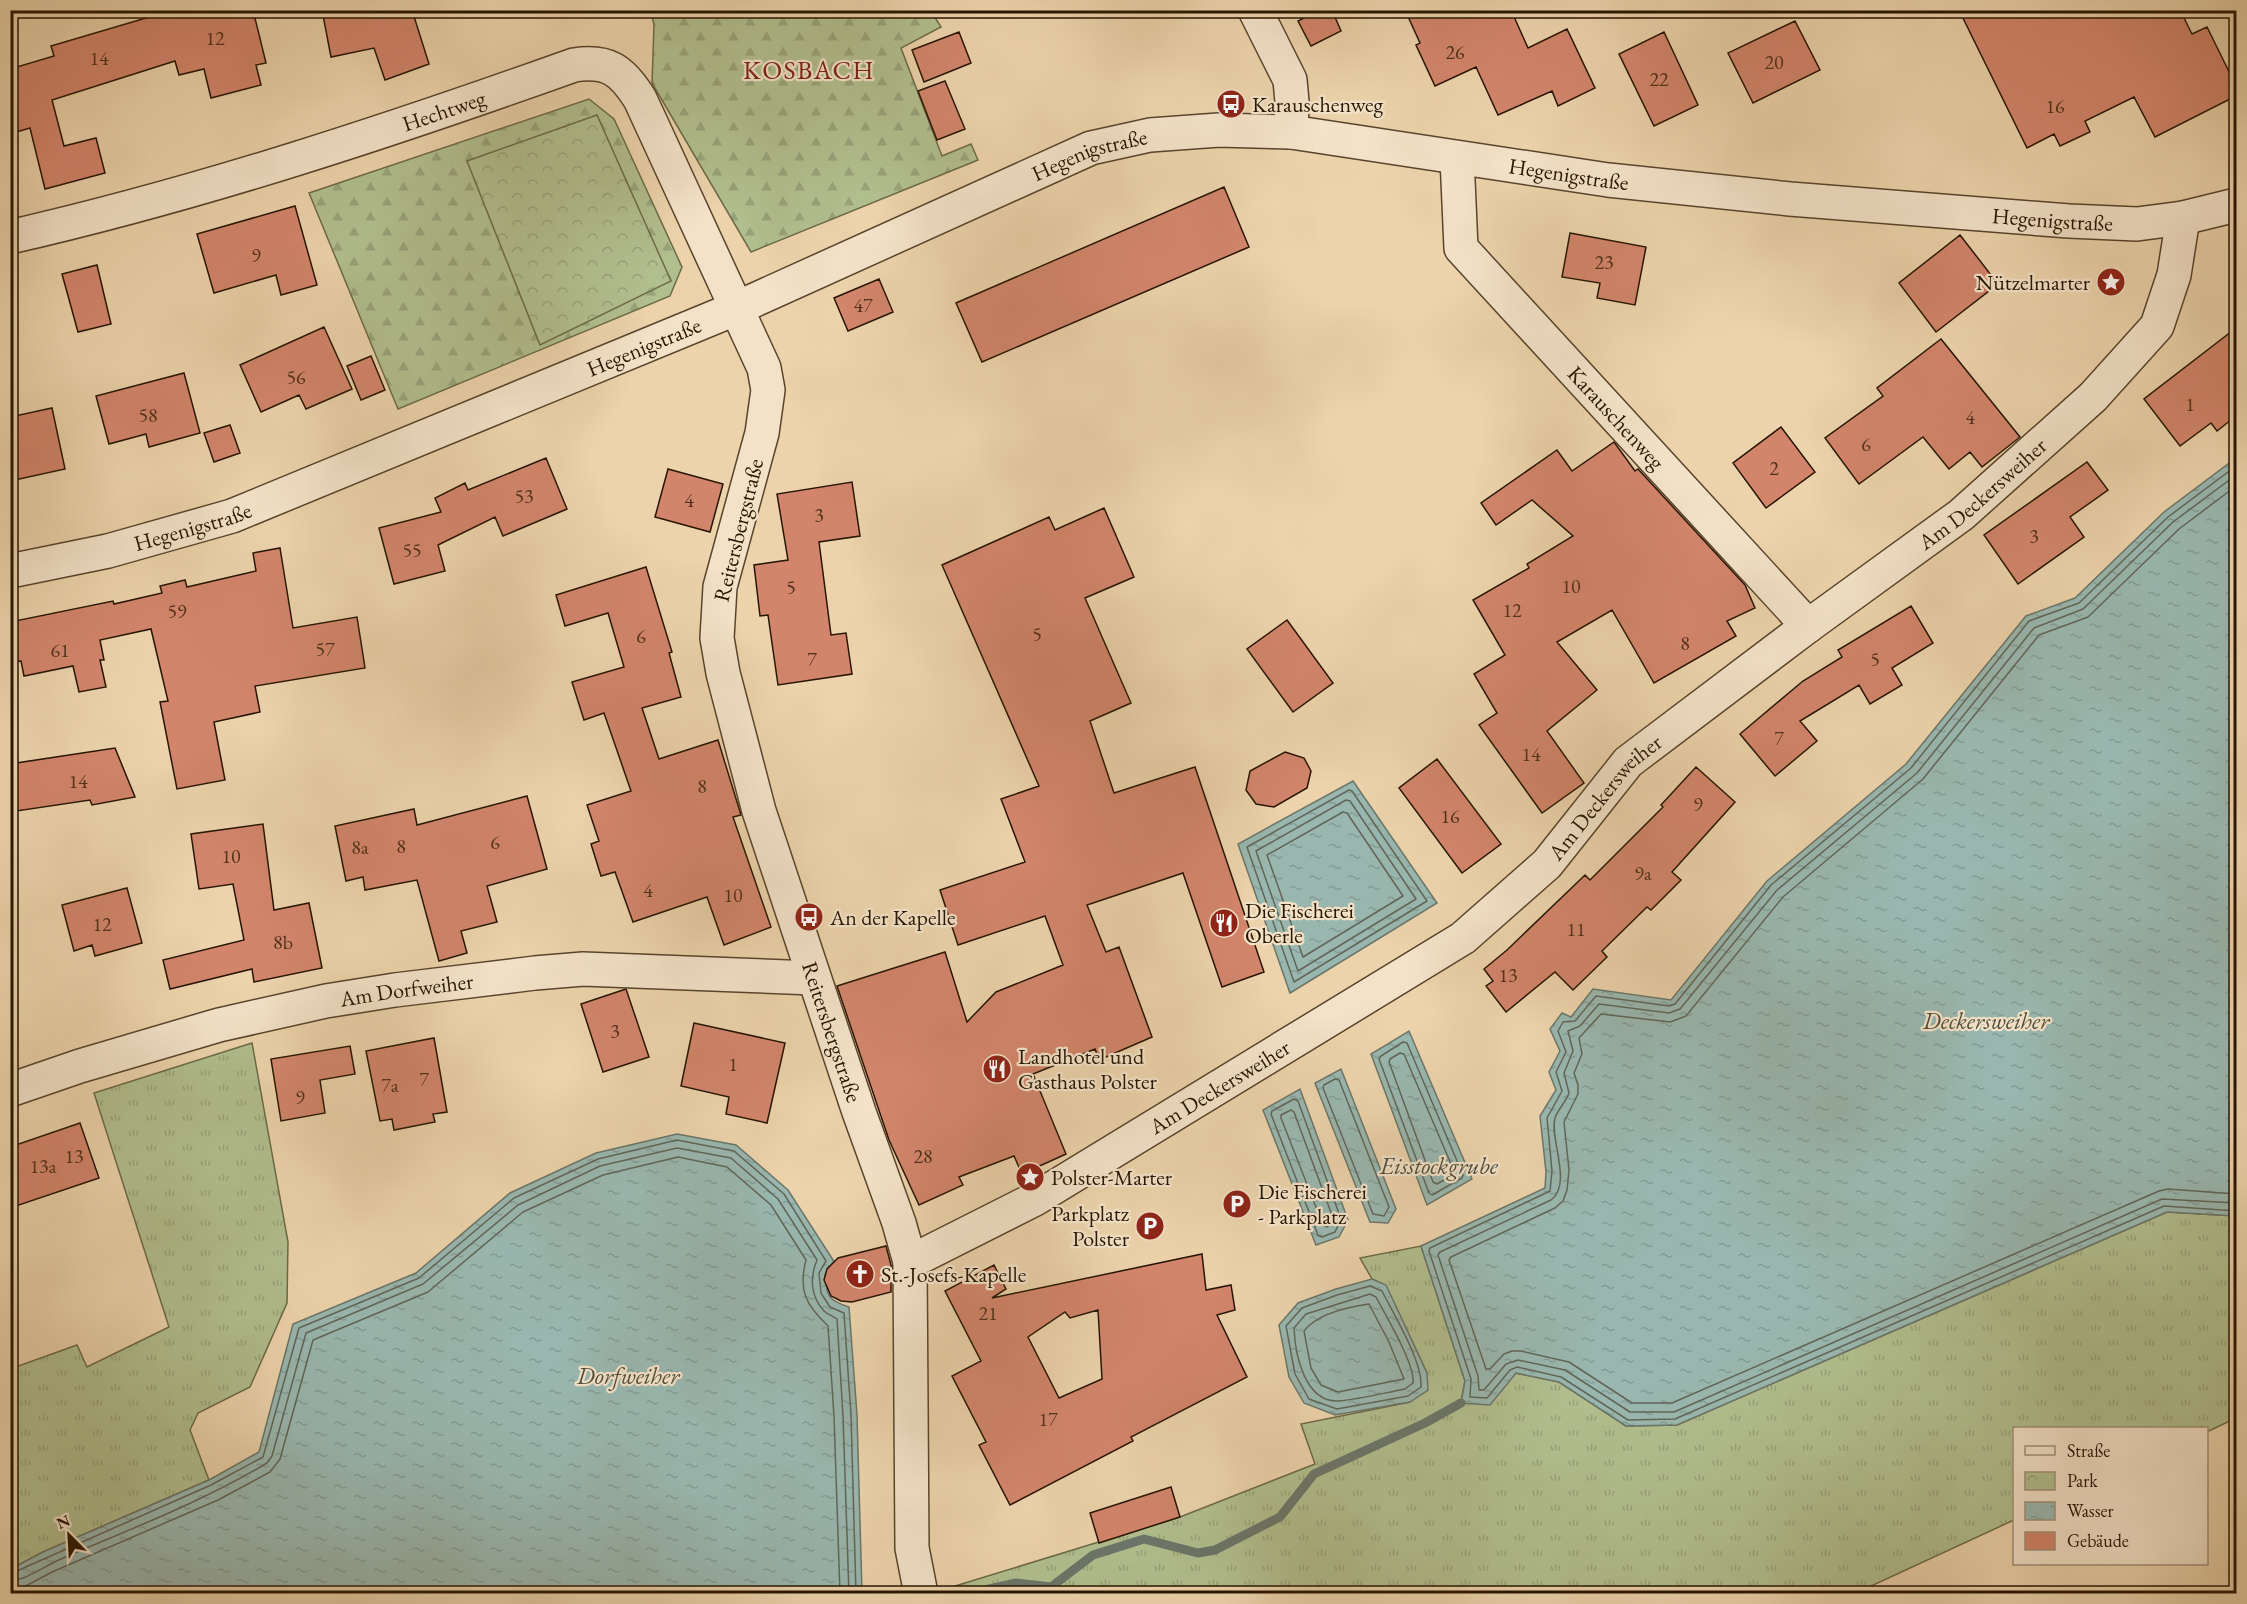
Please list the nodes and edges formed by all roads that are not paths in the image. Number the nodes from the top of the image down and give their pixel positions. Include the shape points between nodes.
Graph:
1 (1255, 10) edge
2 (1291, 132) junction
3 (1457, 158) junction
4 (2236, 205) edge
5 (2183, 218) junction
6 (10, 237) edge
7 (737, 308) junction
8 (10, 571) edge
9 (1808, 626) junction
10 (814, 978) junction
11 (10, 1090) edge
12 (910, 1262) junction
13 (921, 1593) edge

1 - 2 street via 1290,80
2 - 3 street, Hegenigstraße
2 - 7 street, Hegenigstraße via 1219,130 1150,135 1091,148
3 - 5 street, Hegenigstraße via 1608,180 1790,199 2069,221 2137,224
3 - 9 street, Karauschenweg via 1461,248
4 - 5 street, Hegenigstraße
5 - 9 street, Am Deckersweiher via 2174,275 2157,326 2093,397 1961,515
6 - 7 street, Hechtweg via 69,224 291,160 587,63 620,72 640,99
7 - 8 street, Hegenigstraße via 232,516 108,551
7 - 10 street, Reitersbergstraße via 764,368 768,390 762,433 720,587 717,638 759,811
9 - 12 street, Am Deckersweiher via 1628,762 1546,864 1463,938 1035,1199
10 - 11 street, Am Dorfweiher via 583,969 395,990 219,1025
10 - 12 street, Reitersbergstraße via 900,1223
12 - 13 street, Reitersbergstraße via 912,1548

